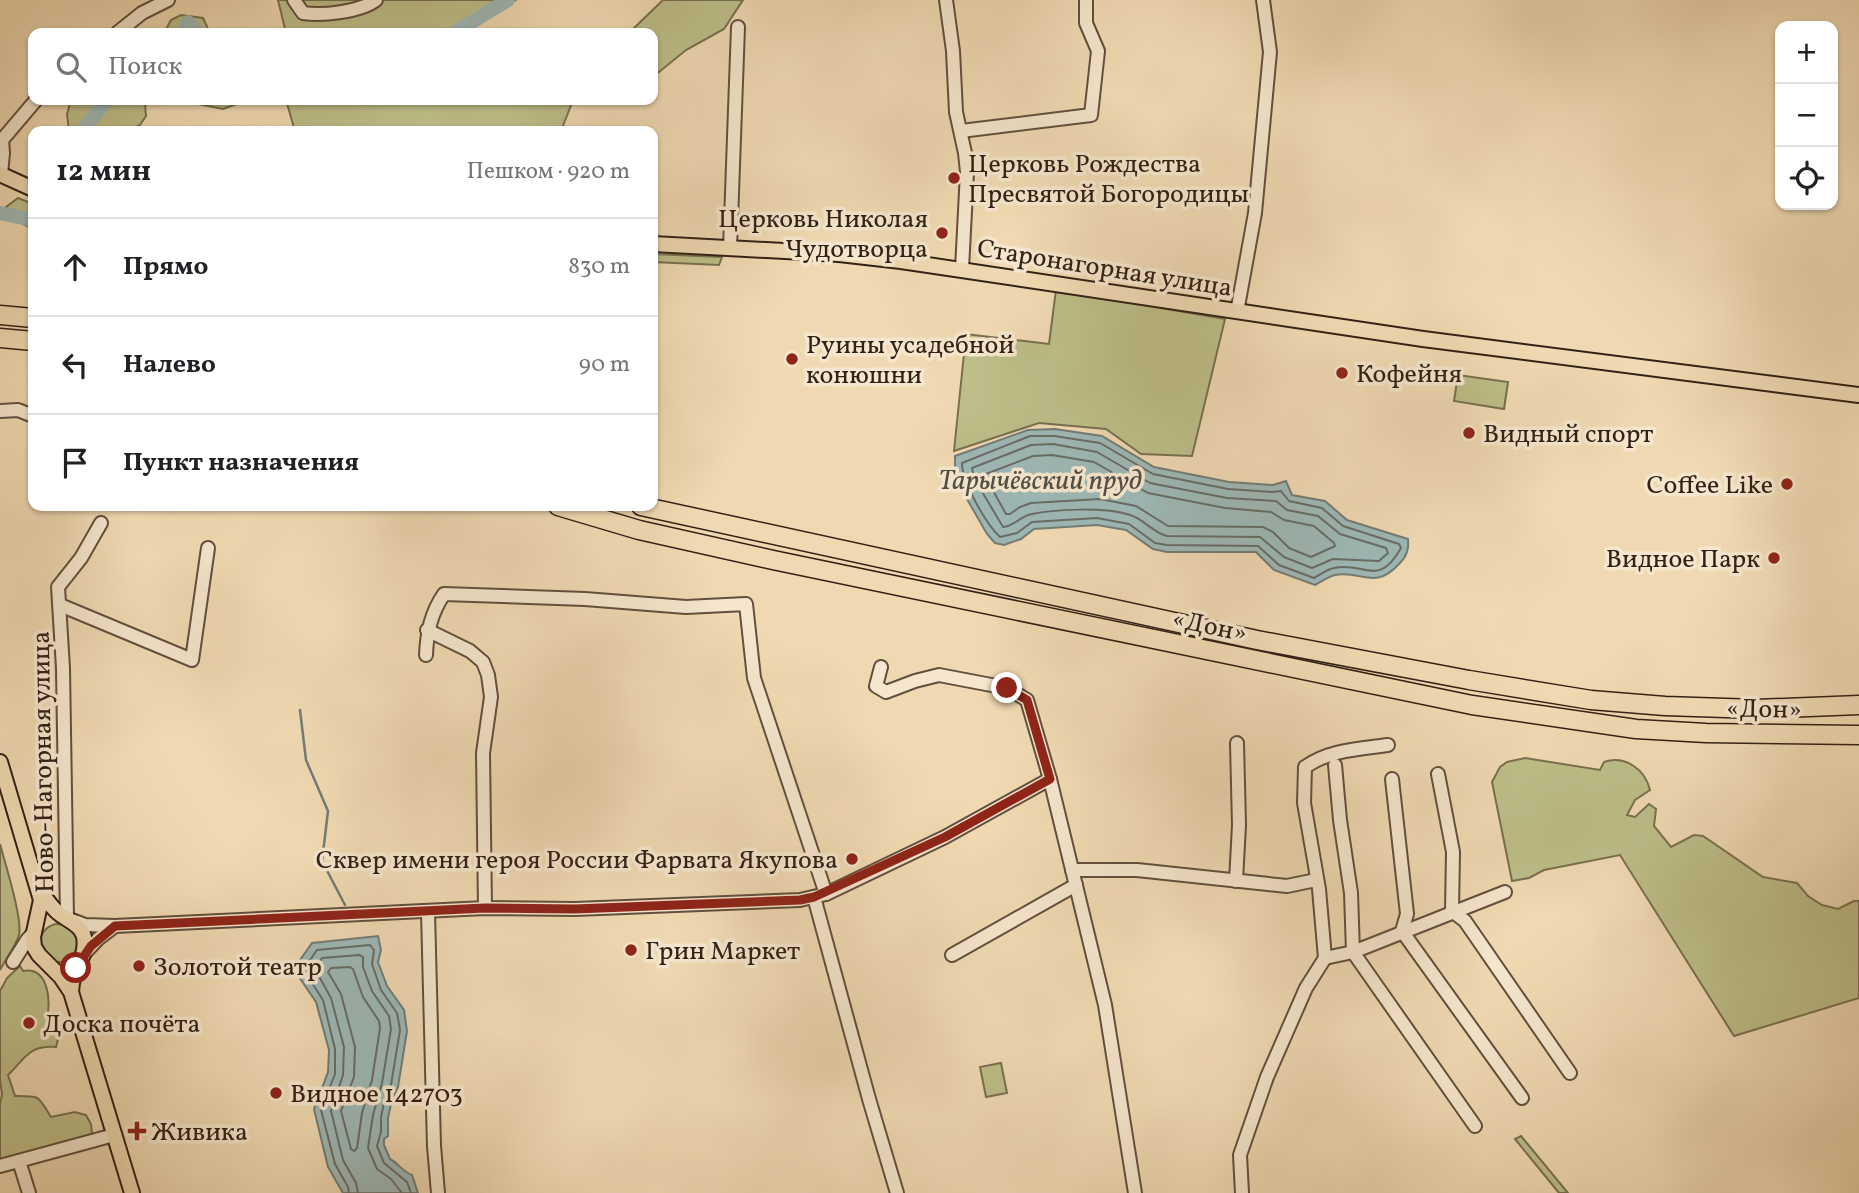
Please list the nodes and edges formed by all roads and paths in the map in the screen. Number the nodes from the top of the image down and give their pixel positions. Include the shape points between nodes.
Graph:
1 (168, 0) edge
2 (294, 0) edge
3 (376, 0) edge
4 (946, 0) edge
5 (1086, 0) edge
6 (1263, 0) edge
7 (738, 27) dead end
8 (123, 28) edge
9 (32, 105) edge
10 (961, 131) junction
11 (0, 174) edge
12 (28, 186) edge
13 (658, 244) edge
14 (730, 248) junction
15 (962, 269) junction
16 (1237, 312) junction
17 (0, 315) edge
18 (28, 318) edge
19 (0, 338) edge
20 (28, 341) edge
21 (1859, 395) edge
22 (0, 411) edge
23 (28, 414) edge
24 (658, 510) edge
25 (575, 511) edge
26 (101, 523) dead end
27 (208, 548) dead end
28 (60, 605) junction
29 (427, 630) junction
30 (426, 654) dead end
31 (881, 667) dead end
32 (1859, 705) edge
33 (1859, 735) edge
34 (1237, 743) dead end
35 (1388, 744) dead end
36 (0, 762) edge
37 (1335, 765) dead end
38 (1438, 774) dead end
39 (1050, 779) junction
40 (1392, 779) dead end
41 (1072, 870) junction
42 (1316, 880) junction
43 (36, 881) junction
44 (1236, 881) junction
45 (1076, 885) junction
46 (1505, 891) dead end
47 (820, 895) junction
48 (485, 908) junction
49 (428, 912) junction
50 (1452, 912) junction
51 (67, 918) junction
52 (115, 926) junction
53 (36, 930) junction
54 (1402, 931) junction
55 (1353, 952) junction
56 (952, 954) dead end
57 (81, 958) junction
58 (1325, 958) junction
59 (47, 963) junction
60 (71, 992) junction
61 (1570, 1073) dead end
62 (1522, 1098) dead end
63 (1475, 1126) dead end
64 (114, 1135) junction
65 (19, 1161) junction
66 (0, 1166) edge
67 (29, 1193) edge
68 (132, 1193) edge
69 (438, 1193) edge
70 (897, 1193) edge
71 (1135, 1193) edge
72 (1242, 1193) edge

1 - 8 street
2 - 3 street via 303,13 317,15 368,6
4 - 10 street
5 - 10 street via 1086,23 1098,51 1091,115
6 - 16 street via 1270,52 1255,213
7 - 14 street
9 - 11 street via 2,139
10 - 15 street via 967,172
11 - 12 main road
13 - 14 main road, Старонагорная улица
14 - 15 main road, Старонагорная улица via 839,254
15 - 16 main road, Старонагорная улица
16 - 21 main road, Старонагорная улица
17 - 18 highway
19 - 20 highway
22 - 23 street
24 - 32 highway, «Дон» via 1257,640 1591,700 1756,709
25 - 33 highway, «Дон» via 773,560 1472,705 1636,729
26 - 28 street, Ново-Нагорная улица via 58,587
27 - 28 street via 192,660
28 - 51 street, Ново-Нагорная улица
29 - 30 street
29 - 47 street via 444,594 685,607 746,604 754,678
29 - 48 street via 470,651 483,662 488,675 491,697 483,753
31 - 39 street via 876,686 886,692 939,675 1007,688 1027,700
34 - 44 street
35 - 42 street via 1339,752 1305,767 1304,803
36 - 43 main road
37 - 55 street via 1351,893
38 - 50 street via 1453,852
39 - 41 street
39 - 47 street via 945,837
40 - 54 street via 1407,914
41 - 44 street via 1137,870
41 - 45 street
42 - 44 street via 1287,886
42 - 58 street
43 - 51 main road via 44,897
43 - 53 main road via 41,900
45 - 56 street
45 - 71 street via 1105,1005
46 - 50 street
47 - 48 street via 800,900 587,909
47 - 70 street via 869,1099
48 - 49 street
49 - 52 street
49 - 69 street
50 - 54 street
50 - 61 street via 1465,921
51 - 52 street via 85,925
51 - 53 main road via 49,917
51 - 57 main road via 83,934
52 - 57 street
53 - 59 main road via 34,947
53 - 59 street via 13,962 27,957
54 - 55 street
54 - 62 street
55 - 58 street
55 - 63 street
57 - 59 main road via 62,967
57 - 60 main road via 72,975
58 - 72 street via 1306,988 1267,1077 1240,1155
59 - 60 main road
60 - 64 main road
64 - 65 street
64 - 68 main road
65 - 66 street
65 - 67 street

